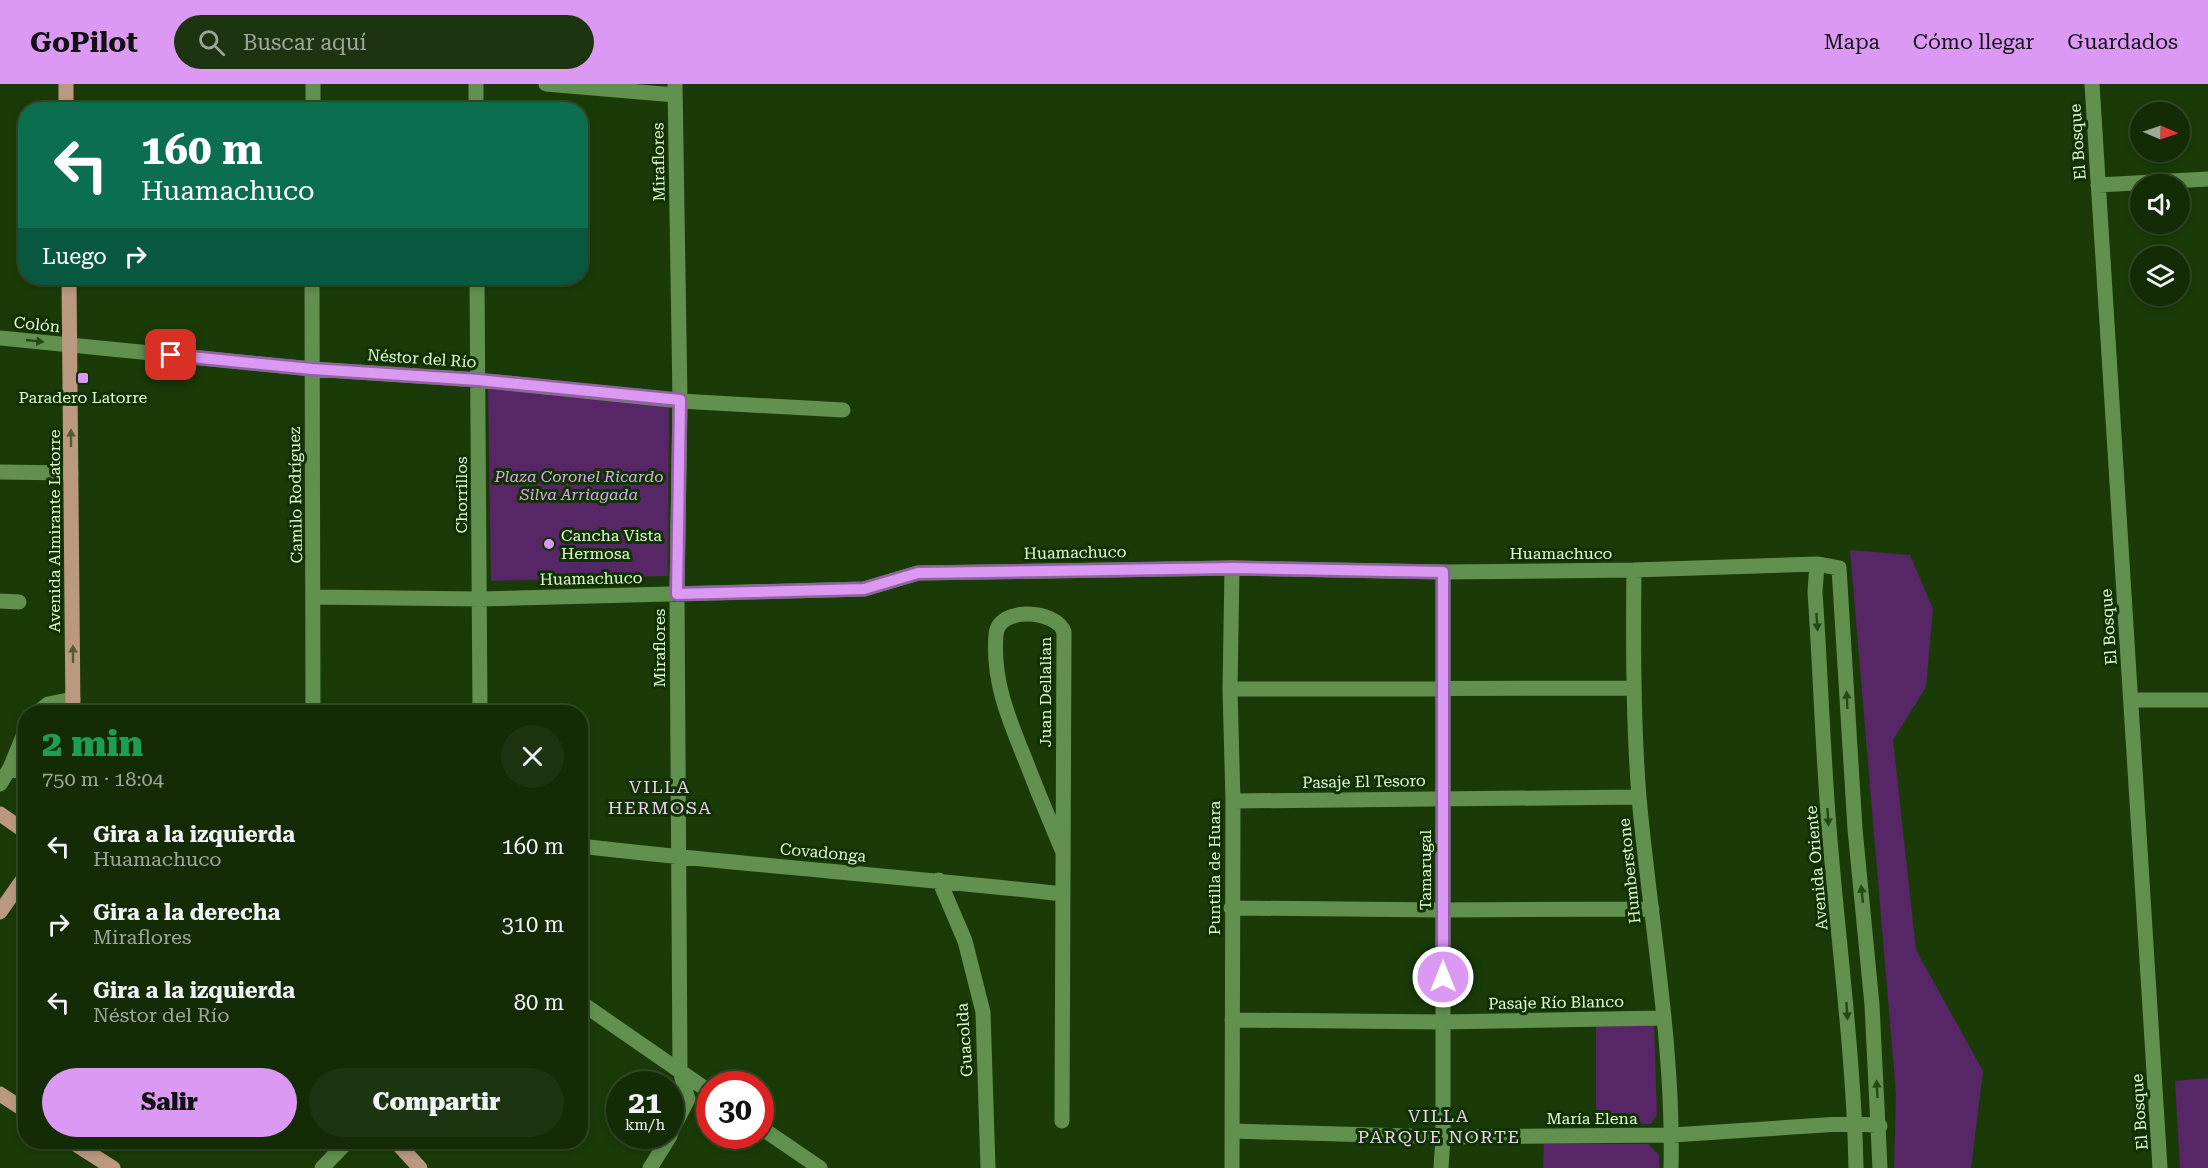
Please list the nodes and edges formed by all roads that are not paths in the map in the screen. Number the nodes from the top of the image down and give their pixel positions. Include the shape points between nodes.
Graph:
1 (66, 84) edge
2 (313, 84) edge
3 (476, 84) edge
4 (546, 84) edge
5 (2092, 84) edge
6 (593, 85) edge
7 (675, 89) edge
8 (66, 102) edge
9 (313, 102) edge
10 (476, 102) edge
11 (2208, 179) edge
12 (2098, 185) junction
13 (69, 285) edge
14 (312, 285) edge
15 (477, 285) edge
16 (0, 338) edge
17 (70, 345) junction
18 (312, 369) junction
19 (478, 380) junction
20 (680, 400) junction
21 (843, 410) dead end
22 (0, 472) edge
23 (71, 474) junction
24 (1817, 564) junction
25 (1232, 568) junction
26 (1634, 570) junction
27 (1443, 572) junction
28 (677, 594) junction
29 (314, 597) junction
30 (480, 599) junction
31 (0, 601) edge
32 (19, 602) dead end
33 (1633, 688) junction
34 (1230, 689) junction
35 (1443, 690) junction
36 (2131, 700) junction
37 (2208, 700) edge
38 (73, 705) edge
39 (313, 705) edge
40 (480, 705) edge
41 (18, 745) edge
42 (10, 768) junction
43 (18, 771) edge
44 (0, 784) edge
45 (1639, 797) junction
46 (1443, 798) junction
47 (1233, 801) junction
48 (0, 814) edge
49 (18, 826) edge
50 (588, 847) edge
51 (1062, 850) junction
52 (678, 858) junction
53 (939, 880) junction
54 (18, 886) edge
55 (1062, 894) junction
56 (1232, 908) junction
57 (1652, 909) junction
58 (1443, 910) junction
59 (0, 912) edge
60 (588, 1008) edge
61 (1664, 1018) junction
62 (1232, 1020) junction
63 (1443, 1022) junction
64 (680, 1071) joint
65 (684, 1085) edge
66 (0, 1094) edge
67 (18, 1106) edge
68 (684, 1107) edge
69 (1062, 1121) dead end
70 (1855, 1123) junction
71 (1880, 1125) junction
72 (1232, 1131) junction
73 (1672, 1135) junction
74 (774, 1137) edge
75 (1443, 1137) junction
76 (83, 1149) edge
77 (340, 1149) edge
78 (402, 1149) edge
79 (662, 1149) edge
80 (113, 1168) edge
81 (322, 1168) edge
82 (420, 1168) edge
83 (650, 1168) edge
84 (820, 1168) edge
85 (988, 1168) edge
86 (1232, 1168) edge
87 (1441, 1168) edge
88 (1671, 1168) edge
89 (1856, 1168) edge
90 (1880, 1168) edge
91 (2160, 1168) edge

1 - 8 main road
2 - 9 street
3 - 10 street
4 - 6 street
5 - 12 street, El Bosque
6 - 7 street
7 - 20 street, Miraflores
11 - 12 street
12 - 36 street, El Bosque
13 - 17 main road, Avenida Almirante Latorre
14 - 18 street, Camilo Rodríguez
15 - 19 street, Chorrillos
16 -> 17 street, Colón
17 - 18 street, Néstor del Río
23 -> 17 main road, Avenida Almirante Latorre
18 - 19 street, Néstor del Río
18 - 29 street, Camilo Rodríguez
19 - 20 street, Néstor del Río
19 - 30 street, Chorrillos
20 - 21 street, Néstor del Río
20 - 28 street, Miraflores
22 - 23 street
38 -> 23 main road, Avenida Almirante Latorre
24 - 26 street, Huamachuco
24 -> 70 street, Avenida Oriente via 1815,592 1829,830
71 -> 24 street, Huamachuco via 1855,829 1839,567
25 - 27 street, Huamachuco
25 - 28 street, Huamachuco via 918,573 864,589
25 - 34 street, Puntilla de Huara
26 - 27 street, Huamachuco
26 - 33 street, Humberstone
27 - 35 street, Tamarugal
28 - 30 street, Huamachuco
28 - 52 street, Miraflores
29 - 30 street, Huamachuco
29 - 39 street, Camilo Rodríguez
30 - 40 street, Chorrillos
31 - 32 street
33 - 35 street
33 - 45 street, Humberstone
34 - 35 street
34 - 47 street, Puntilla de Huara
35 - 46 street, Tamarugal
36 - 37 street
36 - 91 street, El Bosque
41 - 42 street
42 - 43 street
42 - 44 street
45 - 46 street, Pasaje El Tesoro
45 - 57 street, Humberstone
46 - 47 street, Pasaje El Tesoro
46 - 58 street, Tamarugal
47 - 56 street, Puntilla de Huara
48 - 49 main road
50 - 52 street, Covadonga
51 - 51 street, Juan Dellalian via 1003,706 995,662 996,635 1001,621 1015,614 1051,618 1064,632
51 - 55 street, Juan Dellalian
52 - 53 street, Covadonga
52 - 64 street, Miraflores
53 - 55 street, Covadonga
53 - 85 street, Guacolda via 965,941 983,1012
54 - 59 main road
55 - 69 street, Juan Dellalian
56 - 58 street
56 - 62 street, Puntilla de Huara
57 - 58 street
57 - 61 street, Humberstone
58 - 63 street, Tamarugal
60 - 64 street
61 - 63 street, Pasaje Río Blanco
61 - 73 street, Humberstone
62 - 63 street, Pasaje Río Blanco
62 - 72 street, Puntilla de Huara
63 - 75 street, Tamarugal
65 - 68 street, Miraflores via 688,1099
66 - 67 main road
70 - 71 street, María Elena
70 - 73 street, María Elena
70 - 89 street, Avenida Oriente
71 - 90 street
72 - 75 street, María Elena
72 - 86 street, Puntilla de Huara
73 - 75 street, María Elena
73 - 88 street, Humberstone
74 - 84 street
75 - 87 street, Tamarugal
76 - 80 main road
77 - 81 street
78 - 82 main road
79 - 83 street, Miraflores

